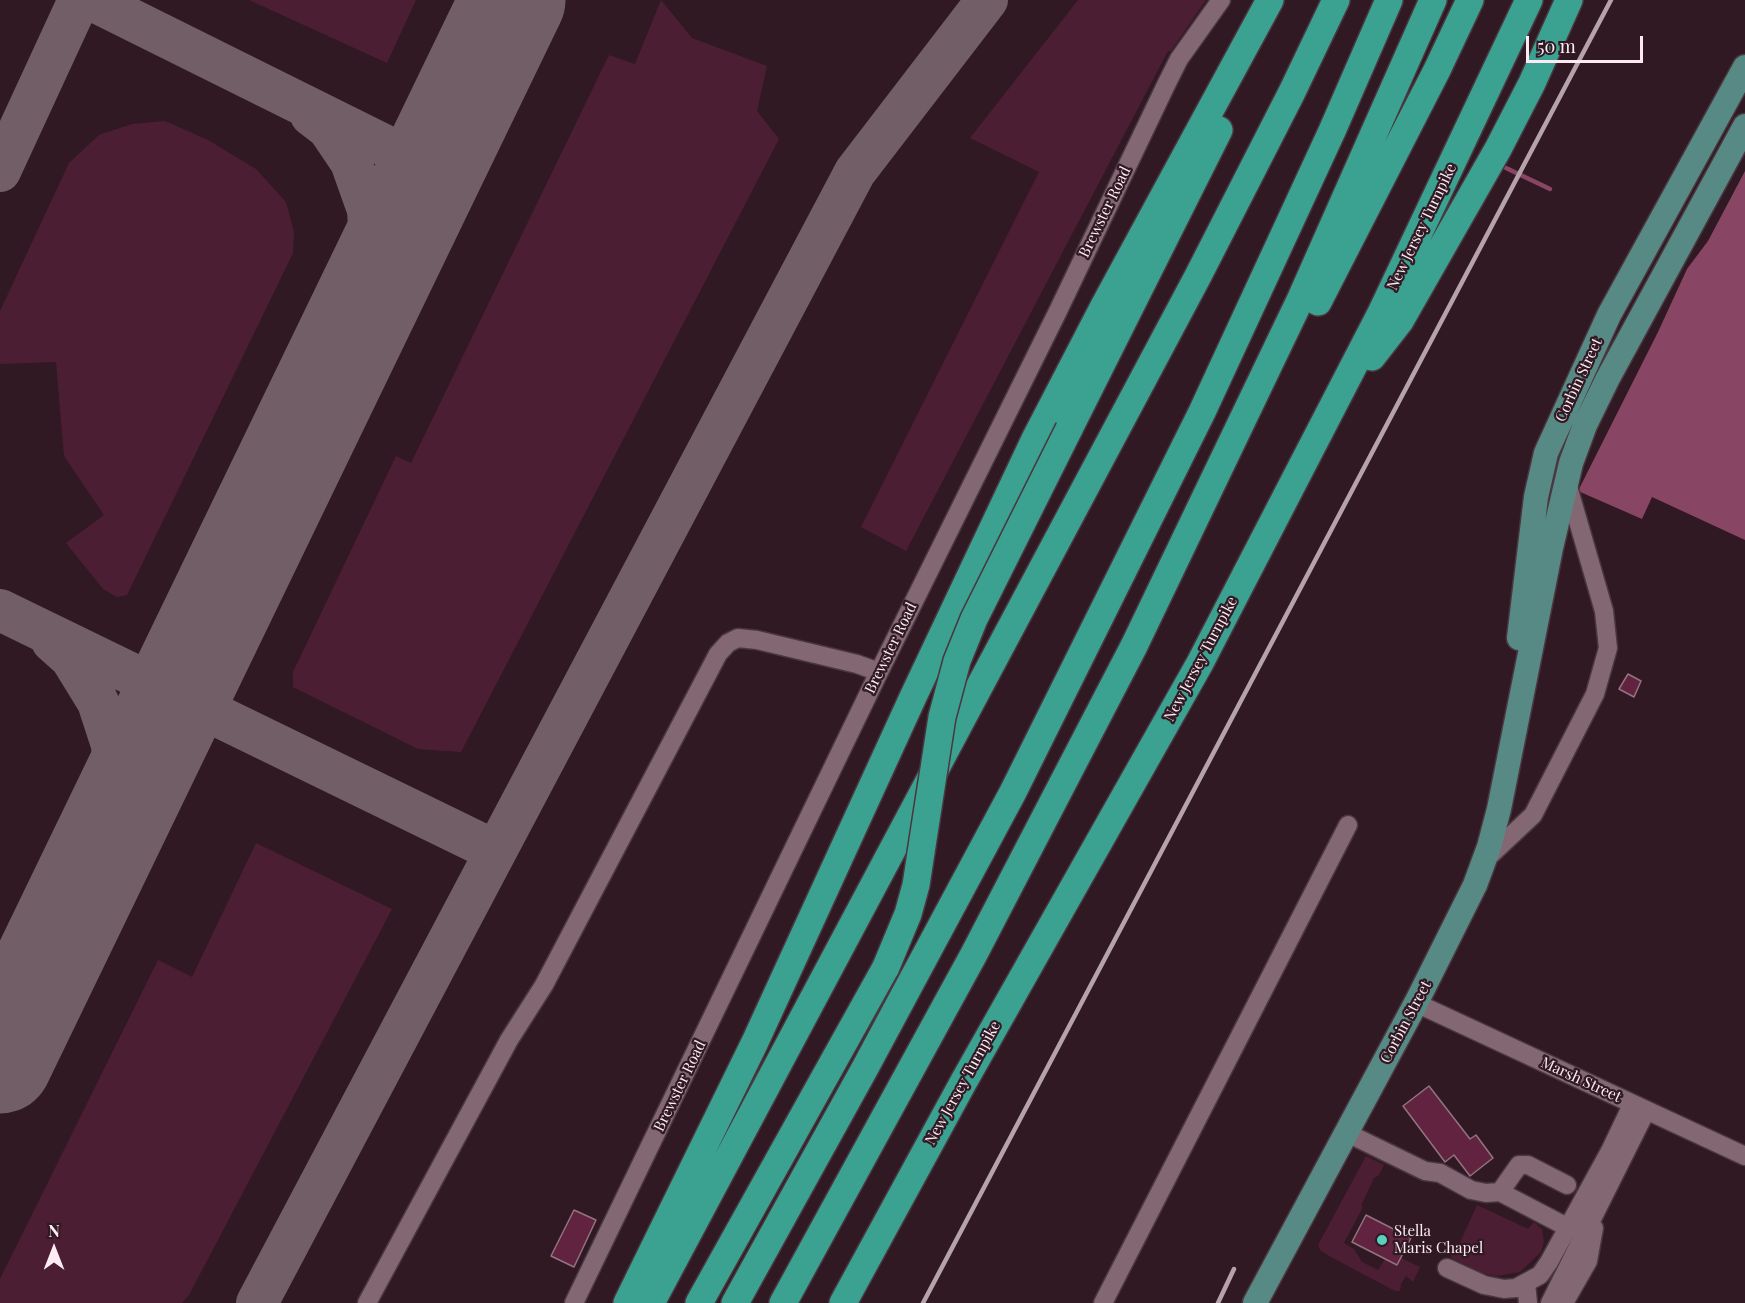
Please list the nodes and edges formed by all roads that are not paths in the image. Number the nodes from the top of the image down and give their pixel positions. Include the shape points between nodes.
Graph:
1 (1221, 0) edge
2 (1270, 0) edge
3 (1283, 0) edge
4 (1336, 0) edge
5 (1389, 0) edge
6 (1433, 0) edge
7 (1470, 0) edge
8 (1528, 0) edge
9 (1569, 0) edge
10 (1745, 67) edge
11 (1745, 126) edge
12 (1258, 390) junction
13 (1338, 400) junction
14 (1567, 482) junction
15 (879, 672) junction
16 (1516, 725) junction
17 (1348, 825) dead end
18 (1484, 861) junction
19 (1416, 1003) junction
20 (1639, 1108) junction
21 (1347, 1133) junction
22 (1745, 1156) edge
23 (1567, 1185) dead end
24 (1500, 1192) junction
25 (1598, 1206) junction
26 (1567, 1227) junction
27 (1448, 1268) dead end
28 (1526, 1283) junction
29 (367, 1303) edge
30 (574, 1303) edge
31 (627, 1303) edge
32 (651, 1303) edge
33 (699, 1303) edge
34 (735, 1303) edge
35 (783, 1303) edge
36 (843, 1303) edge
37 (1103, 1303) edge
38 (1255, 1303) edge
39 (1528, 1303) edge
40 (1550, 1303) edge
41 (1564, 1303) edge

1 - 15 street, Brewster Road via 1179,59
2 - 31 highway via 1040,429 755,1042
3 - 33 highway, bridge via 978,611 957,662 942,717 919,875 886,967
4 - 32 highway via 1198,276
5 - 34 highway via 1202,412 1013,792
6 - 12 highway
7 - 12 highway via 1311,317
8 - 13 highway, New Jersey Turnpike
9 - 13 highway via 1505,135 1400,321
10 - 16 main road, Corbin Street via 1609,315 1546,453 1536,497 1517,653
11 - 14 main road, Corbin Street via 1608,378 1585,425
12 - 35 highway via 1062,786
13 - 36 highway, New Jersey Turnpike via 1200,663
14 - 16 main road, Corbin Street
14 - 18 street via 1604,611 1608,648 1595,694 1533,815
15 - 29 street via 757,640 738,638 718,654 544,986 509,1040
15 - 30 street, Brewster Road
16 - 18 main road, Corbin Street
17 - 37 street
18 - 19 main road, Corbin Street
19 - 20 street, Marsh Street
19 - 21 main road, Corbin Street
20 - 22 street, Marsh Street
20 - 25 street
20 - 26 street
21 - 24 street via 1471,1190
21 - 38 main road, Corbin Street
23 - 24 street via 1519,1165
24 - 26 street
25 - 40 street
25 - 41 street via 1588,1261
26 - 28 street via 1540,1275
27 - 28 street via 1495,1288 1516,1288
28 - 39 street

